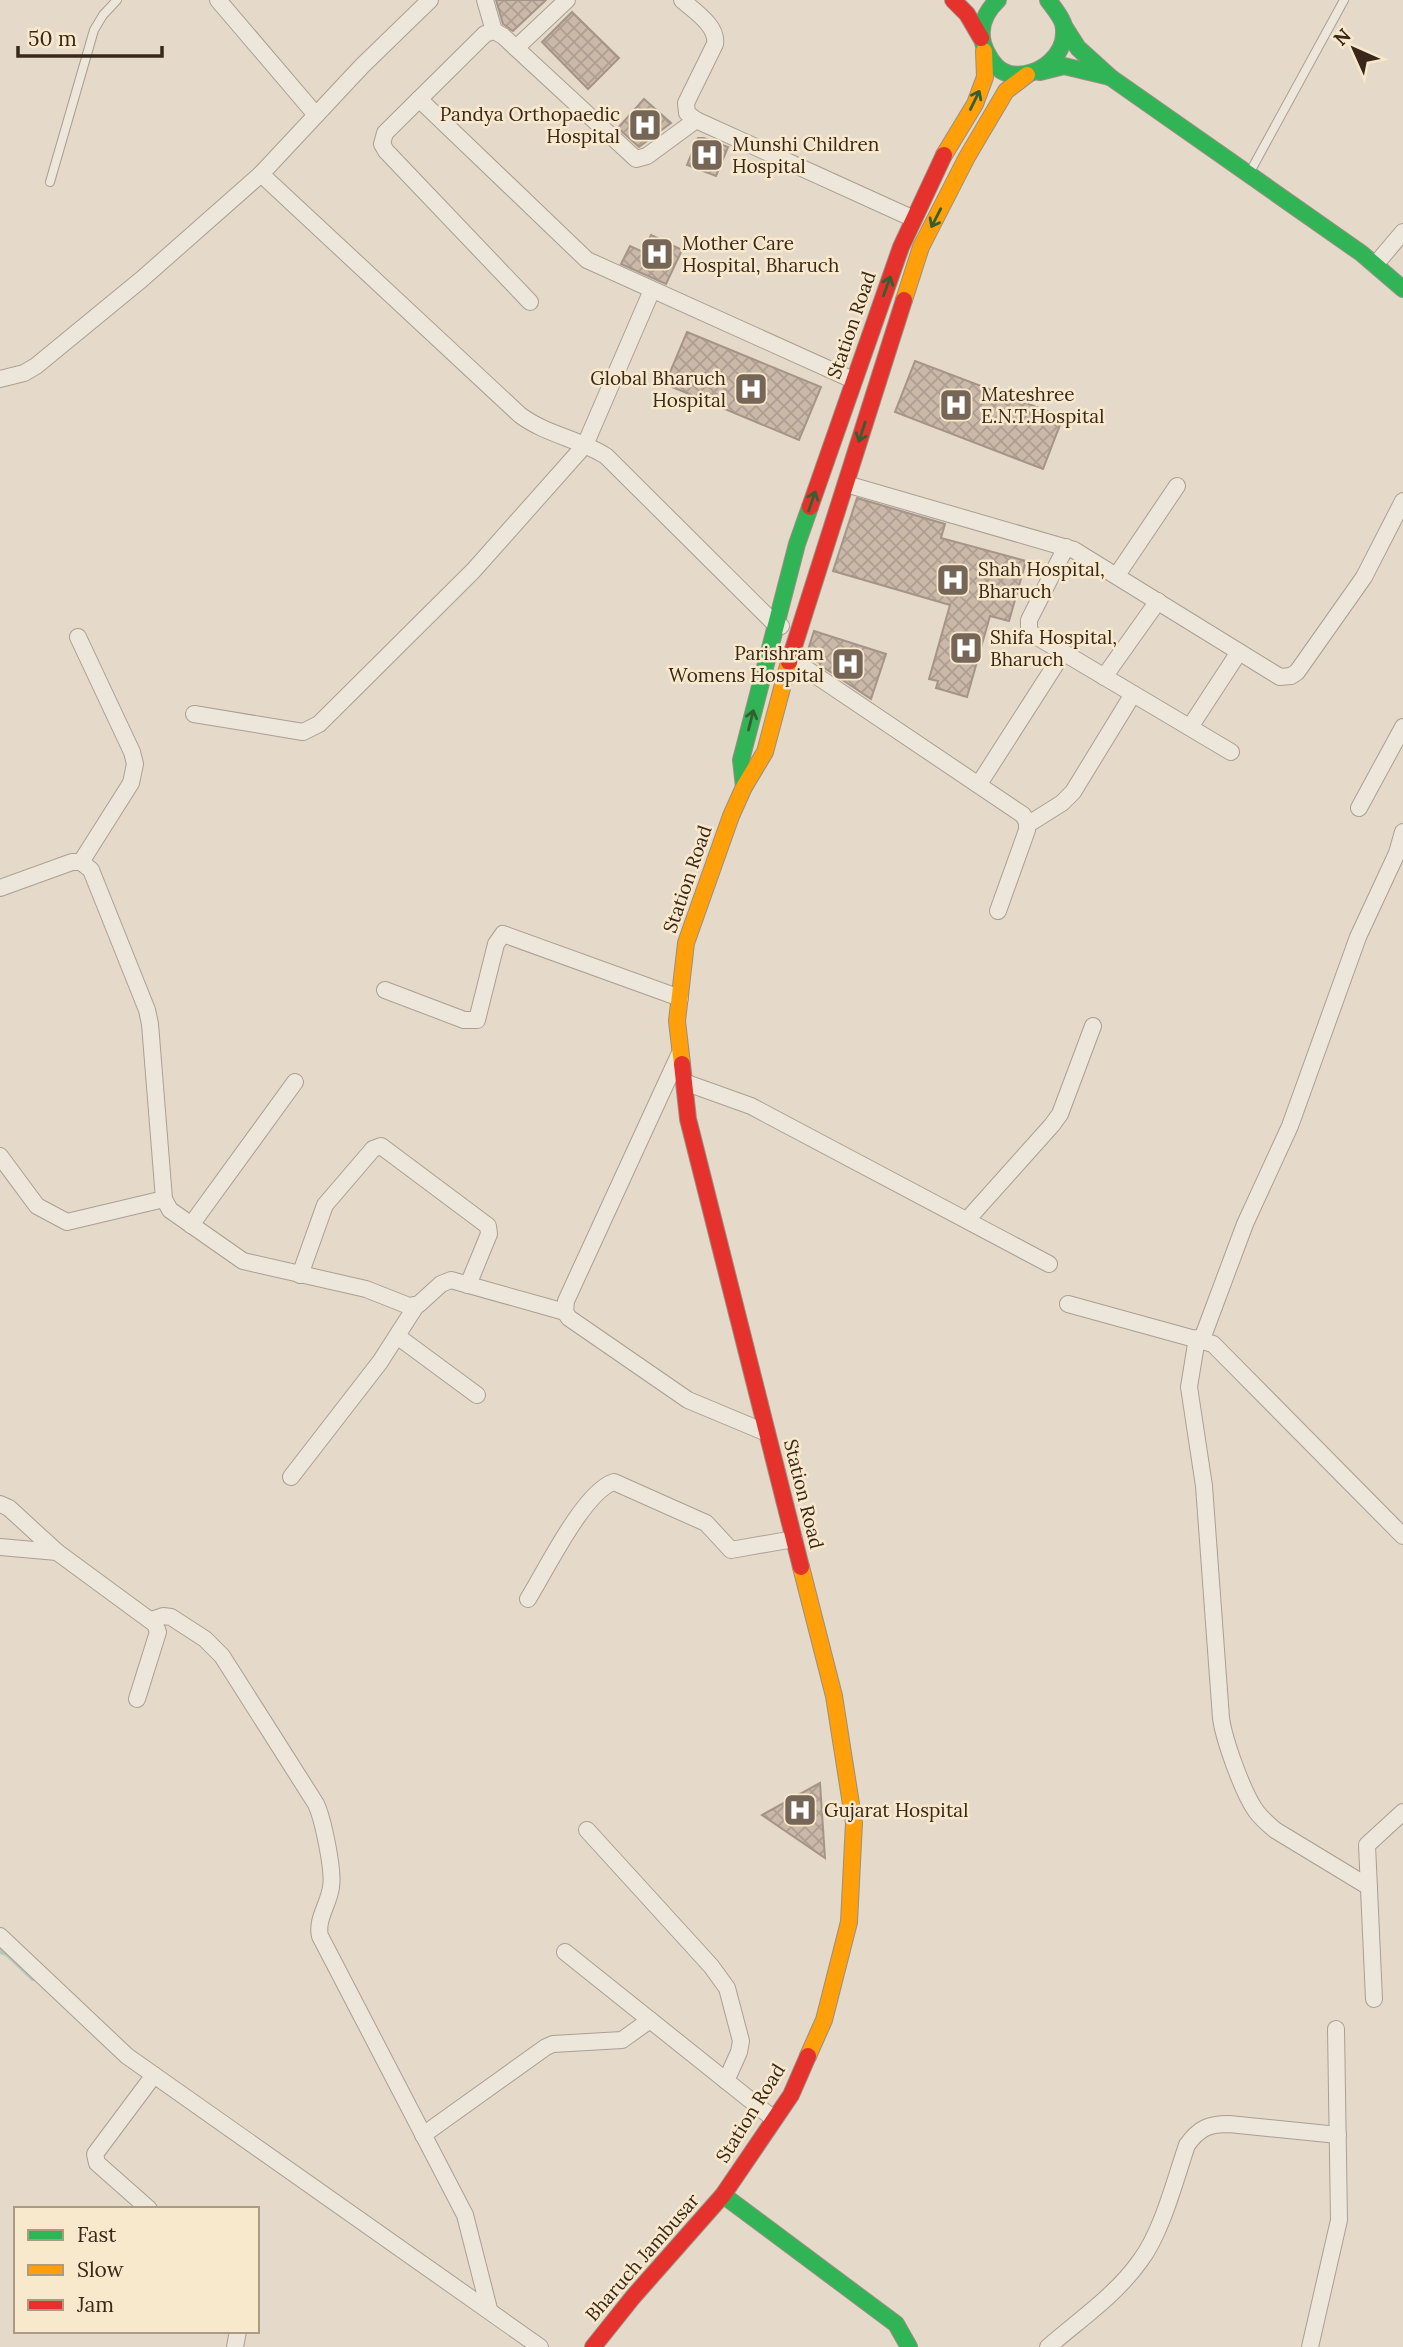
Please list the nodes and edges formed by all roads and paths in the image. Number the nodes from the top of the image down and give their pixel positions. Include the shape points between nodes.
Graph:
1 (117, 0) edge
2 (218, 0) edge
3 (430, 0) edge
4 (485, 0) edge
5 (567, 0) edge
6 (682, 0) edge
7 (953, 0) edge
8 (998, 0) edge
9 (1344, 0) edge
10 (1058, 9) edge
11 (494, 31) junction
12 (982, 44) junction
13 (516, 48) junction
14 (1034, 74) junction
15 (1110, 77) junction
16 (419, 99) junction
17 (316, 114) junction
18 (696, 120) junction
19 (261, 174) junction
20 (1248, 174) junction
21 (50, 182) dead end
22 (914, 219) junction
23 (1403, 232) edge
24 (1375, 265) junction
25 (1403, 289) edge
26 (652, 290) junction
27 (530, 302) dead end
28 (0, 379) edge
29 (853, 380) junction
30 (585, 445) junction
31 (846, 484) junction
32 (1177, 486) dead end
33 (1403, 501) edge
34 (1066, 547) junction
35 (1117, 575) junction
36 (1158, 601) junction
37 (776, 625) junction
38 (800, 629) junction
39 (78, 637) dead end
40 (1240, 652) junction
41 (1063, 653) junction
42 (790, 658) junction
43 (1104, 677) junction
44 (1133, 694) junction
45 (194, 714) dead end
46 (1190, 727) junction
47 (1403, 727) edge
48 (1231, 752) dead end
49 (979, 784) junction
50 (744, 787) junction
51 (1359, 808) dead end
52 (1027, 825) junction
53 (1403, 832) edge
54 (81, 862) junction
55 (0, 887) edge
56 (998, 911) dead end
57 (385, 989) dead end
58 (680, 998) junction
59 (1093, 1026) dead end
60 (681, 1053) junction
61 (295, 1082) dead end
62 (684, 1082) junction
63 (0, 1156) edge
64 (164, 1199) junction
65 (967, 1220) junction
66 (191, 1225) junction
67 (1049, 1264) dead end
68 (300, 1275) junction
69 (468, 1285) junction
70 (1068, 1304) dead end
71 (416, 1306) junction
72 (565, 1312) junction
73 (397, 1336) junction
74 (1197, 1338) junction
75 (477, 1395) dead end
76 (767, 1433) junction
77 (291, 1478) dead end
78 (0, 1504) edge
79 (1403, 1536) edge
80 (794, 1539) junction
81 (0, 1547) edge
82 (57, 1552) junction
83 (528, 1599) dead end
84 (151, 1620) junction
85 (136, 1699) dead end
86 (1403, 1812) edge
87 (587, 1830) dead end
88 (1369, 1887) junction
89 (0, 1936) edge
90 (565, 1952) dead end
91 (1374, 1999) dead end
92 (650, 2021) junction
93 (1336, 2029) dead end
94 (154, 2075) junction
95 (726, 2081) junction
96 (774, 2119) junction
97 (424, 2135) junction
98 (1338, 2135) junction
99 (723, 2195) junction
100 (147, 2207) edge
101 (489, 2309) junction
102 (909, 2346) edge
103 (540, 2347) edge
104 (593, 2347) edge
105 (1048, 2347) edge
106 (1310, 2347) edge

1 - 21 lane via 94,30
2 - 17 street
3 - 17 street
4 - 11 street
5 - 13 street
6 - 18 street via 716,37 686,103 687,113
7 - 12 main road via 967,14
8 - 12 main road, Station Road via 986,12
9 - 20 lane
10 - 14 main road, Station Road via 1065,40 1060,54
10 - 15 main road via 1078,48
11 - 13 street
11 - 16 street via 485,34
12 - 14 main road via 991,62 1002,70
22 -> 12 main road, Station Road via 949,144 975,104 985,77
13 - 18 street via 636,159
14 - 15 main road via 1064,66
14 -> 31 main road, Station Road via 1006,91 924,241
15 - 20 main road
16 - 26 street via 582,257
16 - 27 street via 385,133 382,144
17 - 19 street
18 - 22 street
19 - 28 street via 36,366
19 - 30 street via 520,415
20 - 24 main road
29 -> 22 main road, Station Road
23 - 24 street
24 - 25 main road
26 - 29 street
26 - 30 street
37 -> 29 main road, Station Road via 797,544
30 - 37 street via 606,456
30 - 45 street via 473,572 319,724 303,732
31 - 34 street
31 - 38 main road, Station Road
32 - 35 street
33 - 40 street via 1364,577 1297,672 1280,677
34 - 35 street
34 - 41 street via 1028,626 1032,635
35 - 36 street
36 - 40 street
36 - 43 street
37 - 38 street
50 -> 37 main road, Station Road via 741,760
38 - 42 main road, Station Road
39 - 54 street via 135,764 131,783
40 - 46 street
41 - 43 street
41 - 49 street
42 - 49 street
42 - 50 main road, Station Road via 765,752
43 - 44 street
44 - 46 street
44 - 52 street via 1073,792
46 - 48 street
47 - 51 street
49 - 52 street via 1023,815
50 - 58 main road, Station Road via 686,943
52 - 56 street
53 - 74 street via 1358,937 1290,1126
54 - 55 street
54 - 64 street via 91,870 147,1010
57 - 58 street via 464,1020 477,1020 496,944 503,934
58 - 60 main road, Station Road
59 - 65 street via 1060,1114
60 - 62 main road, Station Road
60 - 72 street via 566,1301
61 - 66 street
62 - 65 street via 751,1106
62 - 76 main road, Station Road via 688,1119
63 - 64 street via 37,1206 67,1222
64 - 66 street via 170,1210
65 - 67 street
66 - 68 street via 243,1261
68 - 69 street via 325,1205 373,1149 381,1146 488,1226 489,1234
68 - 71 street via 366,1289
69 - 71 street via 444,1282
69 - 72 street
70 - 74 street
71 - 73 street
72 - 76 street via 688,1401
73 - 75 street
73 - 77 street
74 - 79 street via 1217,1347
74 - 88 street via 1189,1387 1204,1486 1224,1734 1250,1802 1265,1822
76 - 80 main road, Station Road
78 - 82 street
80 - 83 street via 731,1550 706,1523 614,1482 600,1489 574,1522
80 - 96 main road, Station Road via 834,1696 854,1824 849,1922 824,2020 791,2095
81 - 82 street
82 - 84 street
84 - 85 street via 158,1632
84 - 97 street via 171,1617 215,1647 316,1804 332,1880 320,1936
86 - 88 street via 1367,1845
87 - 95 street via 727,1988 741,2047
88 - 91 street
89 - 94 street via 127,2056
90 - 92 street
92 - 95 street
92 - 97 street via 622,2040 546,2047
93 - 98 street
94 - 100 street via 95,2154 97,2163
94 - 101 street
95 - 96 street
96 - 99 main road, Station Road
97 - 101 street via 468,2225
98 - 105 street via 1223,2124 1202,2128 1188,2145 1140,2261 1122,2283
98 - 106 street via 1338,2228
99 - 102 main road via 896,2324
99 - 104 main road, Bharuch Jambusar
101 - 103 street

